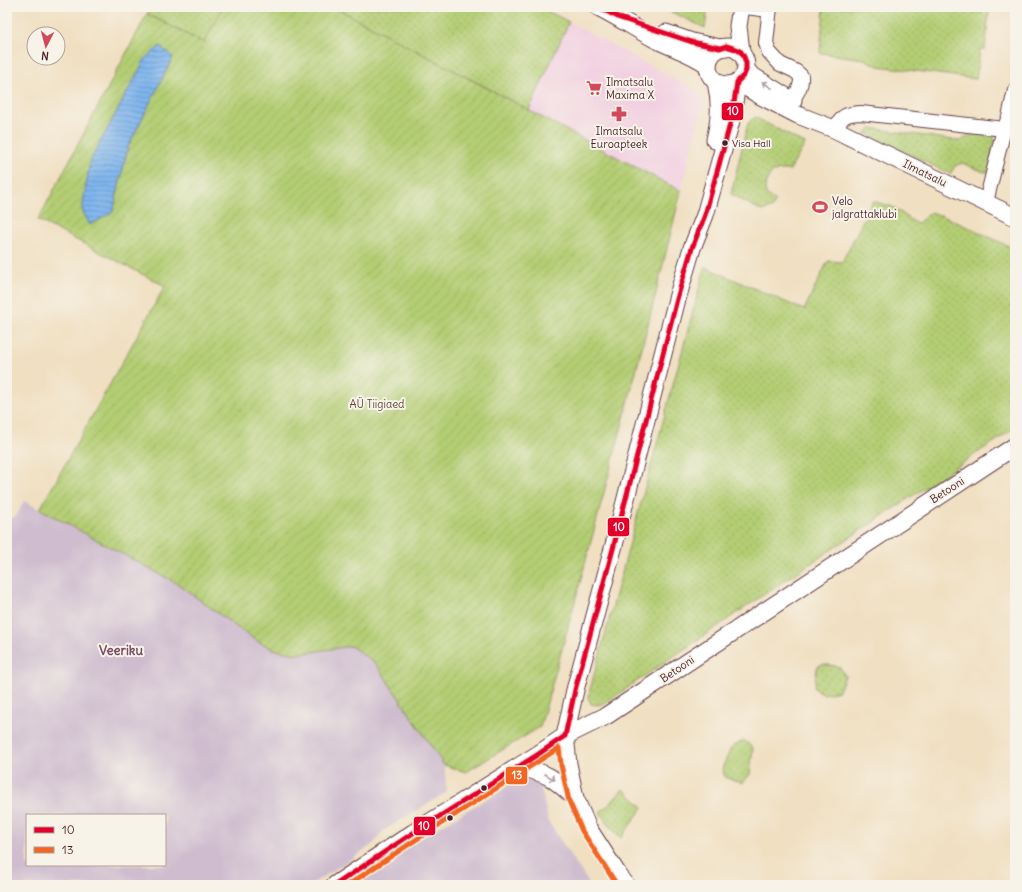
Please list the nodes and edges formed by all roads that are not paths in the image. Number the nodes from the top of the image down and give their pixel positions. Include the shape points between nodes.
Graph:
1 (598, 7) edge
2 (741, 7) edge
3 (746, 7) edge
4 (770, 8) edge
5 (620, 18) junction
6 (729, 49) junction
7 (708, 65) junction
8 (742, 76) junction
9 (716, 82) junction
10 (1015, 90) edge
11 (792, 101) junction
12 (834, 129) junction
13 (1004, 129) junction
14 (986, 202) junction
15 (1015, 217) edge
16 (692, 248) junction
17 (1015, 446) edge
18 (565, 736) junction
19 (518, 767) junction
20 (575, 798) junction
21 (335, 885) edge
22 (626, 885) edge

1 - 5 street
2 - 6 street via 738,26
3 - 4 street
4 - 11 street via 766,43 768,52 780,64 801,76 800,89
5 - 6 street via 692,42
5 - 7 street via 656,40
6 - 7 street via 715,50 708,60
6 - 8 street via 744,57 746,63
7 - 9 street via 708,72
8 - 9 street via 732,85
11 -> 8 street, Ilmatsalu via 752,75
8 - 12 street, Ilmatsalu via 761,96 798,115
8 - 16 street via 705,214
9 - 16 street via 720,102 719,121
10 - 13 street
11 - 12 street, Ilmatsalu
12 - 13 street via 842,118 849,114 861,113
12 - 14 street, Ilmatsalu
13 - 14 street
14 - 15 street, Ilmatsalu
16 - 18 street
17 - 18 street, Betooni via 606,716
18 - 19 street, Betooni
18 - 20 street
19 -> 20 street via 546,774
19 - 21 street, Betooni via 413,832
20 - 22 street via 588,828

